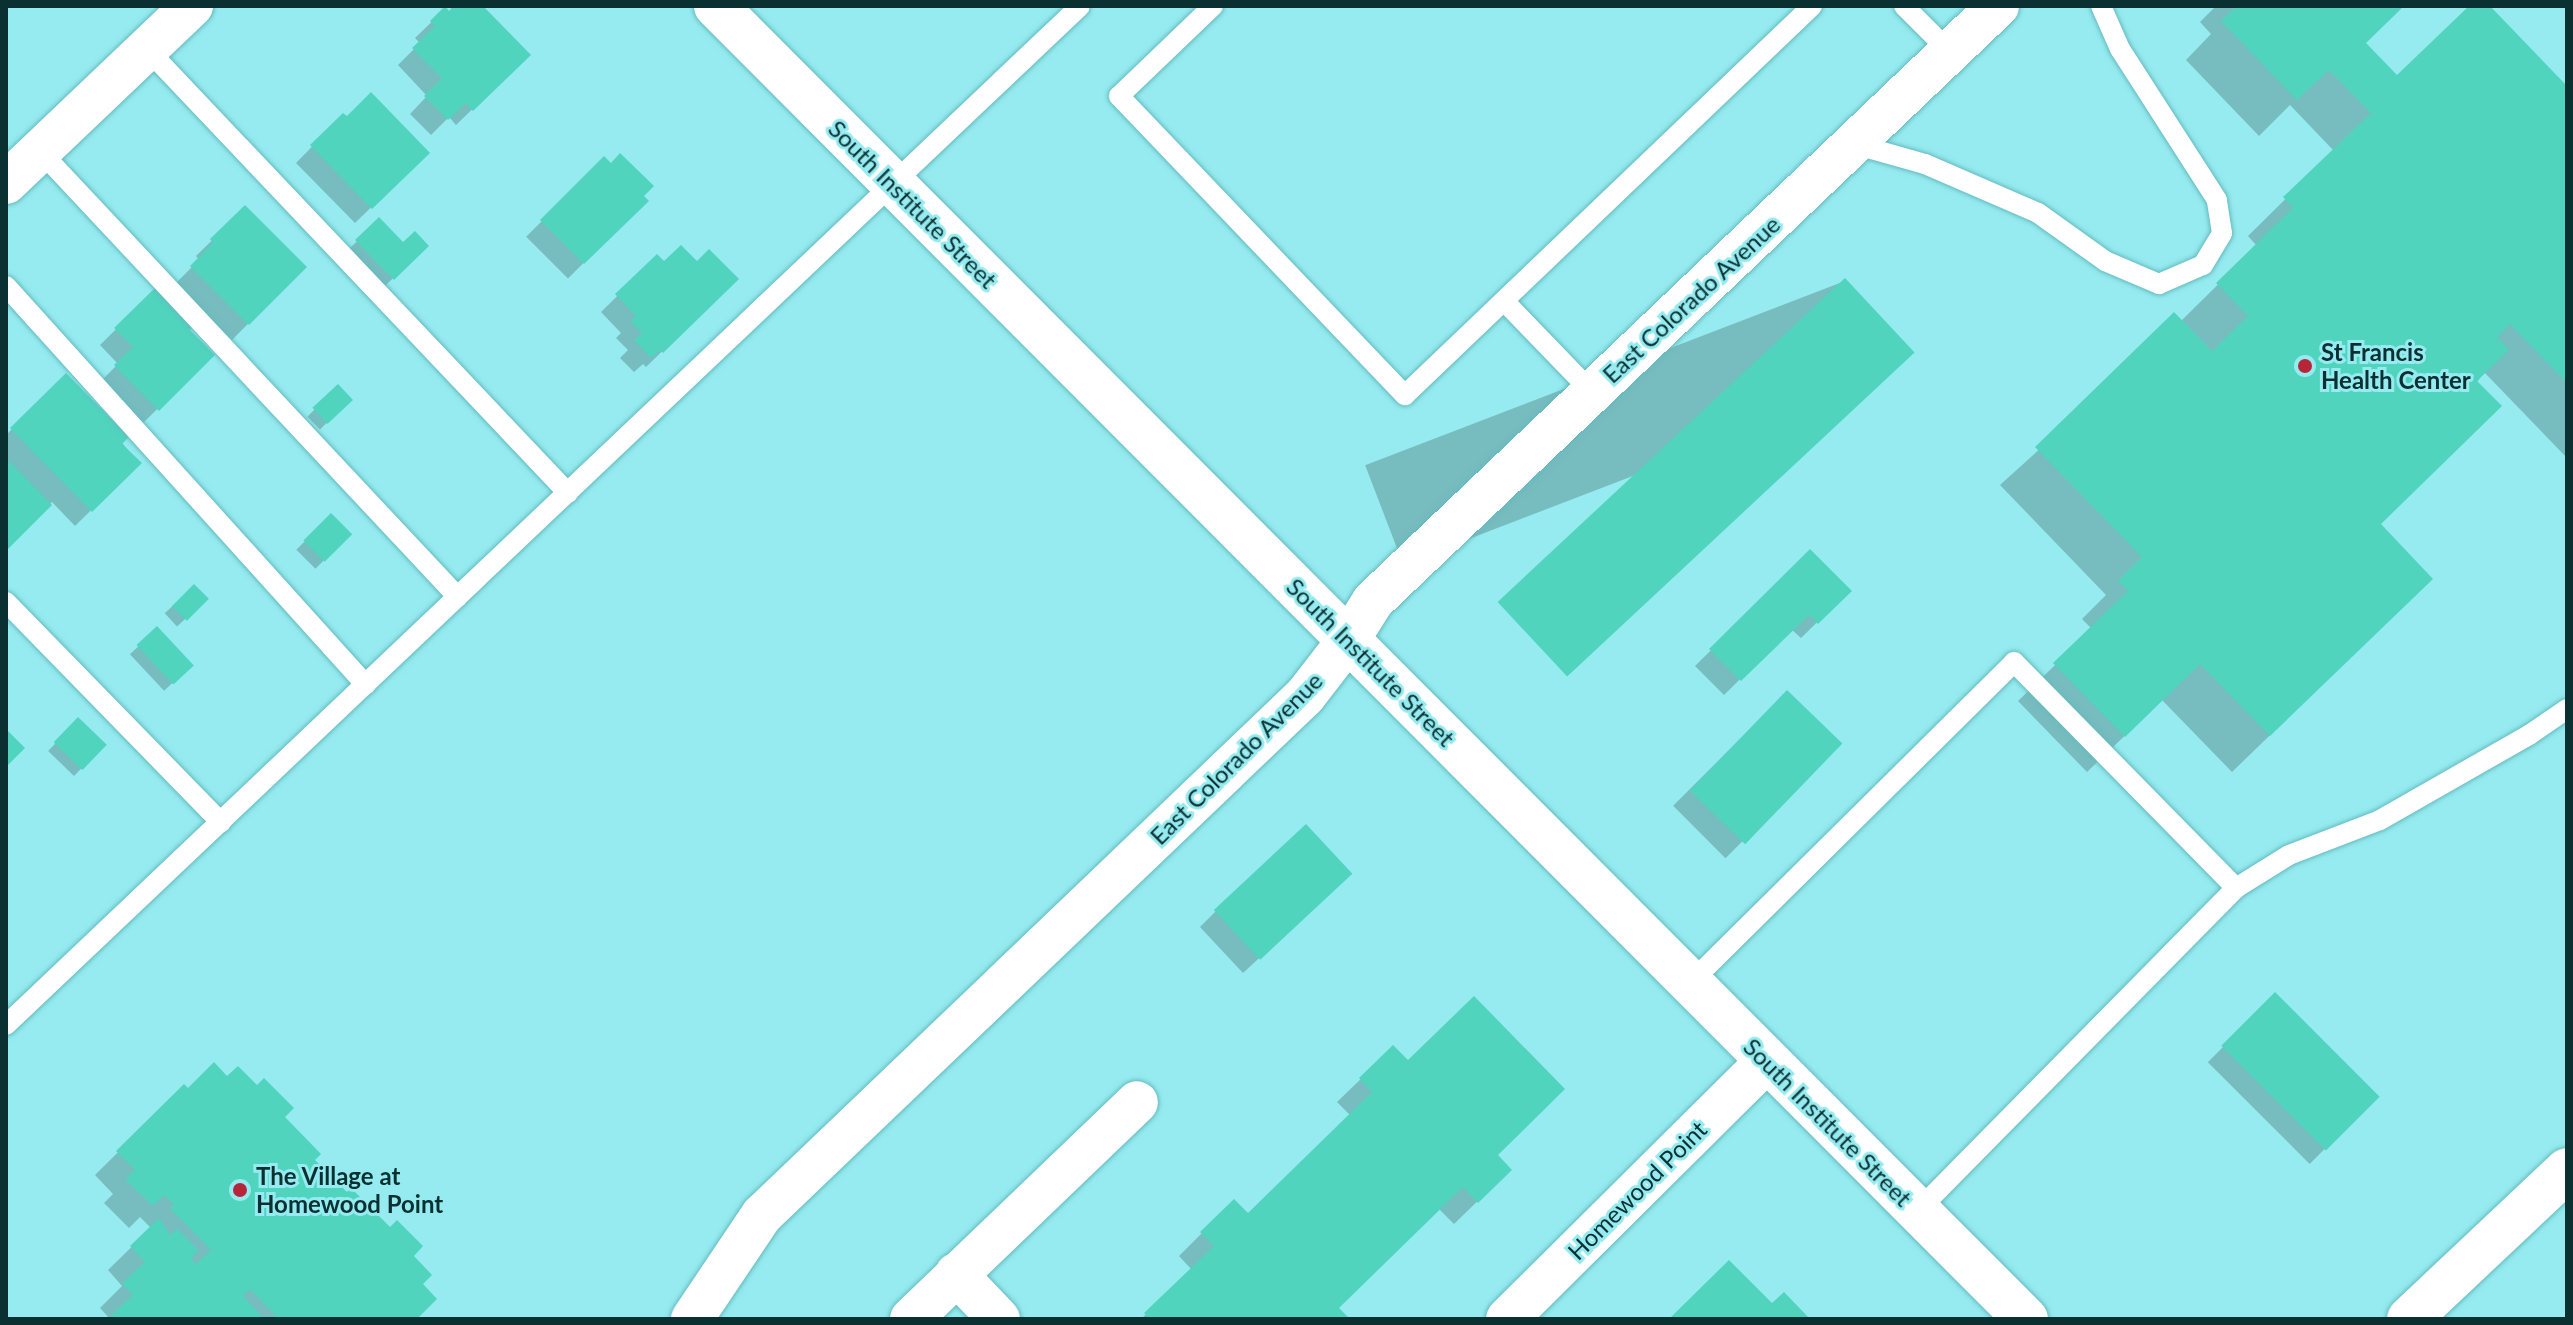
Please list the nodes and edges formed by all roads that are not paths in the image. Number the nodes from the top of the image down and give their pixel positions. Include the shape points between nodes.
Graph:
1 (192, 6) edge
2 (716, 6) edge
3 (1080, 6) edge
4 (1213, 6) edge
5 (1812, 6) edge
6 (1904, 6) edge
7 (1998, 6) edge
8 (2101, 6) edge
9 (147, 49) junction
10 (1950, 52) junction
11 (1854, 144) junction
12 (40, 151) junction
13 (6, 183) edge
14 (894, 185) junction
15 (6, 286) edge
16 (1504, 301) junction
17 (1592, 392) junction
18 (568, 493) junction
19 (458, 597) junction
20 (6, 602) edge
21 (1349, 639) junction
22 (366, 685) junction
23 (2567, 709) edge
24 (221, 822) junction
25 (2236, 888) junction
26 (1690, 983) junction
27 (6, 1025) edge
28 (1767, 1061) junction
29 (1137, 1102) dead end
30 (2567, 1170) edge
31 (1917, 1211) junction
32 (956, 1274) junction
33 (692, 1319) edge
34 (911, 1319) edge
35 (999, 1319) edge
36 (1507, 1319) edge
37 (2026, 1319) edge
38 (2409, 1319) edge

1 - 9 street
2 - 14 street, South Institute Street
3 - 14 lane
4 - 16 lane via 1119,96 1405,395
5 - 16 lane
6 - 10 lane
7 - 10 street, East Colorado Avenue
8 - 11 lane via 2120,49 2217,200 2222,233 2203,265 2159,284 2105,261 2038,213 1925,164
9 - 12 street
9 - 18 lane
10 - 11 street, East Colorado Avenue
11 - 17 street, East Colorado Avenue
12 - 13 street
12 - 19 lane
14 - 18 lane
14 - 21 street, South Institute Street
15 - 22 lane
16 - 17 lane
17 - 21 street, East Colorado Avenue via 1373,601
18 - 19 lane
19 - 22 lane
20 - 24 lane
21 - 26 street, South Institute Street
21 - 33 street, East Colorado Avenue via 1305,696 762,1215
22 - 24 lane
23 - 25 lane via 2380,820 2289,855
24 - 27 lane
25 - 26 lane via 2014,662
25 - 31 lane
26 - 28 street, South Institute Street
28 - 31 street, South Institute Street
28 - 36 street, Homewood Point
29 - 32 street
30 - 38 street
31 - 37 street, South Institute Street
32 - 34 street
32 - 35 street

